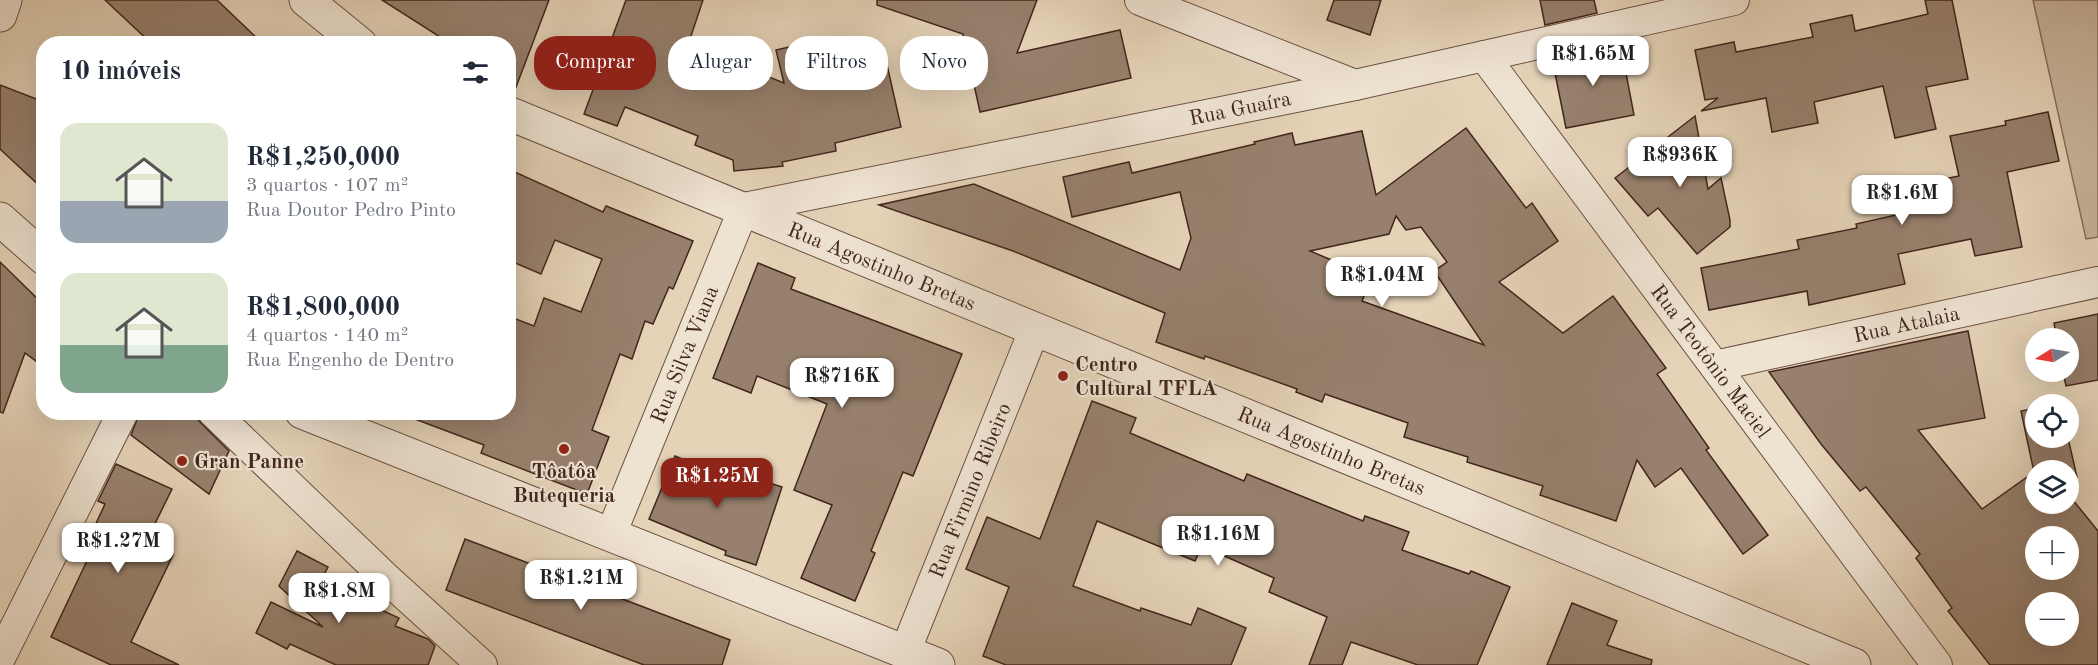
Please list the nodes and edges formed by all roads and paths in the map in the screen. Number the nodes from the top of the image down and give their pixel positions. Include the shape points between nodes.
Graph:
1 (5, 0) edge
2 (306, 0) edge
3 (1140, 0) edge
4 (1734, 0) edge
5 (0, 15) edge
6 (350, 36) edge
7 (1484, 56) junction
8 (1355, 85) junction
9 (516, 116) edge
10 (744, 208) junction
11 (0, 219) edge
12 (36, 251) edge
13 (2098, 282) edge
14 (1035, 328) junction
15 (1715, 366) junction
16 (119, 420) edge
17 (221, 420) edge
18 (322, 420) edge
19 (611, 534) junction
20 (904, 652) junction
21 (0, 658) edge
22 (482, 665) edge
23 (938, 665) edge
24 (1854, 665) edge
25 (1937, 665) edge

1 - 5 street
2 - 6 street
3 - 8 street
4 - 7 street, Rua Guaíra
7 - 8 street, Rua Guaíra
7 - 15 street, Rua Teotônio Maciel
8 - 10 street, Rua Guaíra
9 - 10 street, Rua Agostinho Bretas
10 - 14 street, Rua Agostinho Bretas
10 - 19 street, Rua Silva Viana
11 - 12 street
13 - 15 street, Rua Atalaia
14 - 20 street, Rua Firmino Ribeiro
14 - 24 street, Rua Agostinho Bretas
15 - 25 street, Rua Teotônio Maciel
16 - 21 street
17 - 22 street
18 - 19 street
19 - 20 street
20 - 23 street

